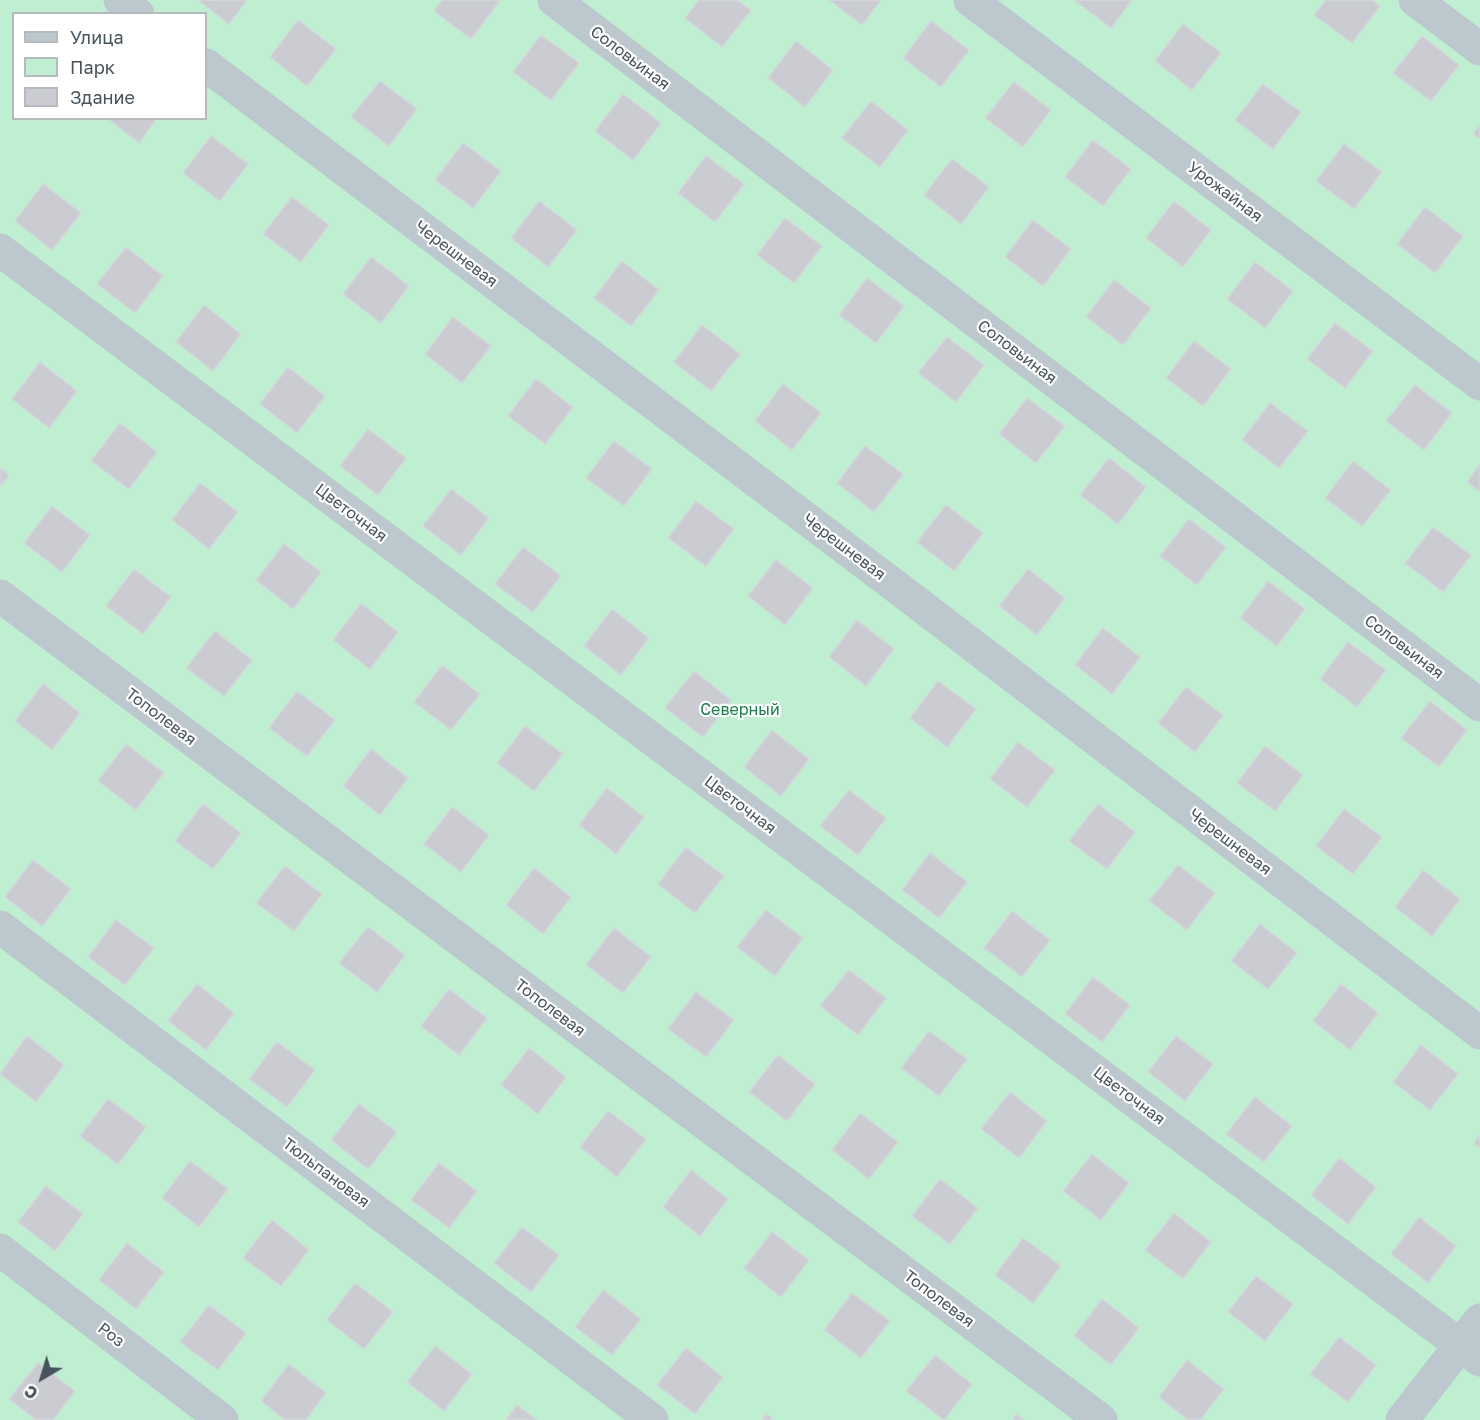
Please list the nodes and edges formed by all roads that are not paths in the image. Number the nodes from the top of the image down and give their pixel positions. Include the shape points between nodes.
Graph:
1 (120, 0) edge
2 (554, 0) edge
3 (970, 0) edge
4 (1415, 0) edge
5 (135, 12) edge
6 (1480, 49) edge
7 (207, 66) edge
8 (0, 250) edge
9 (1480, 384) edge
10 (0, 596) edge
11 (1480, 705) edge
12 (0, 927) edge
13 (1480, 1033) edge
14 (0, 1250) edge
15 (1480, 1320) edge
16 (1470, 1352) edge
17 (222, 1420) edge
18 (652, 1420) edge
19 (1101, 1420) edge
20 (1402, 1420) edge

1 - 5 street
2 - 11 street, Соловьиная
3 - 9 street, Урожайная
4 - 6 street
7 - 13 street, Черешневая
8 - 16 street, Цветочная
10 - 19 street, Тополевая
12 - 18 street, Тюльпановая
14 - 17 street, Роз
15 - 16 street
16 - 20 street

